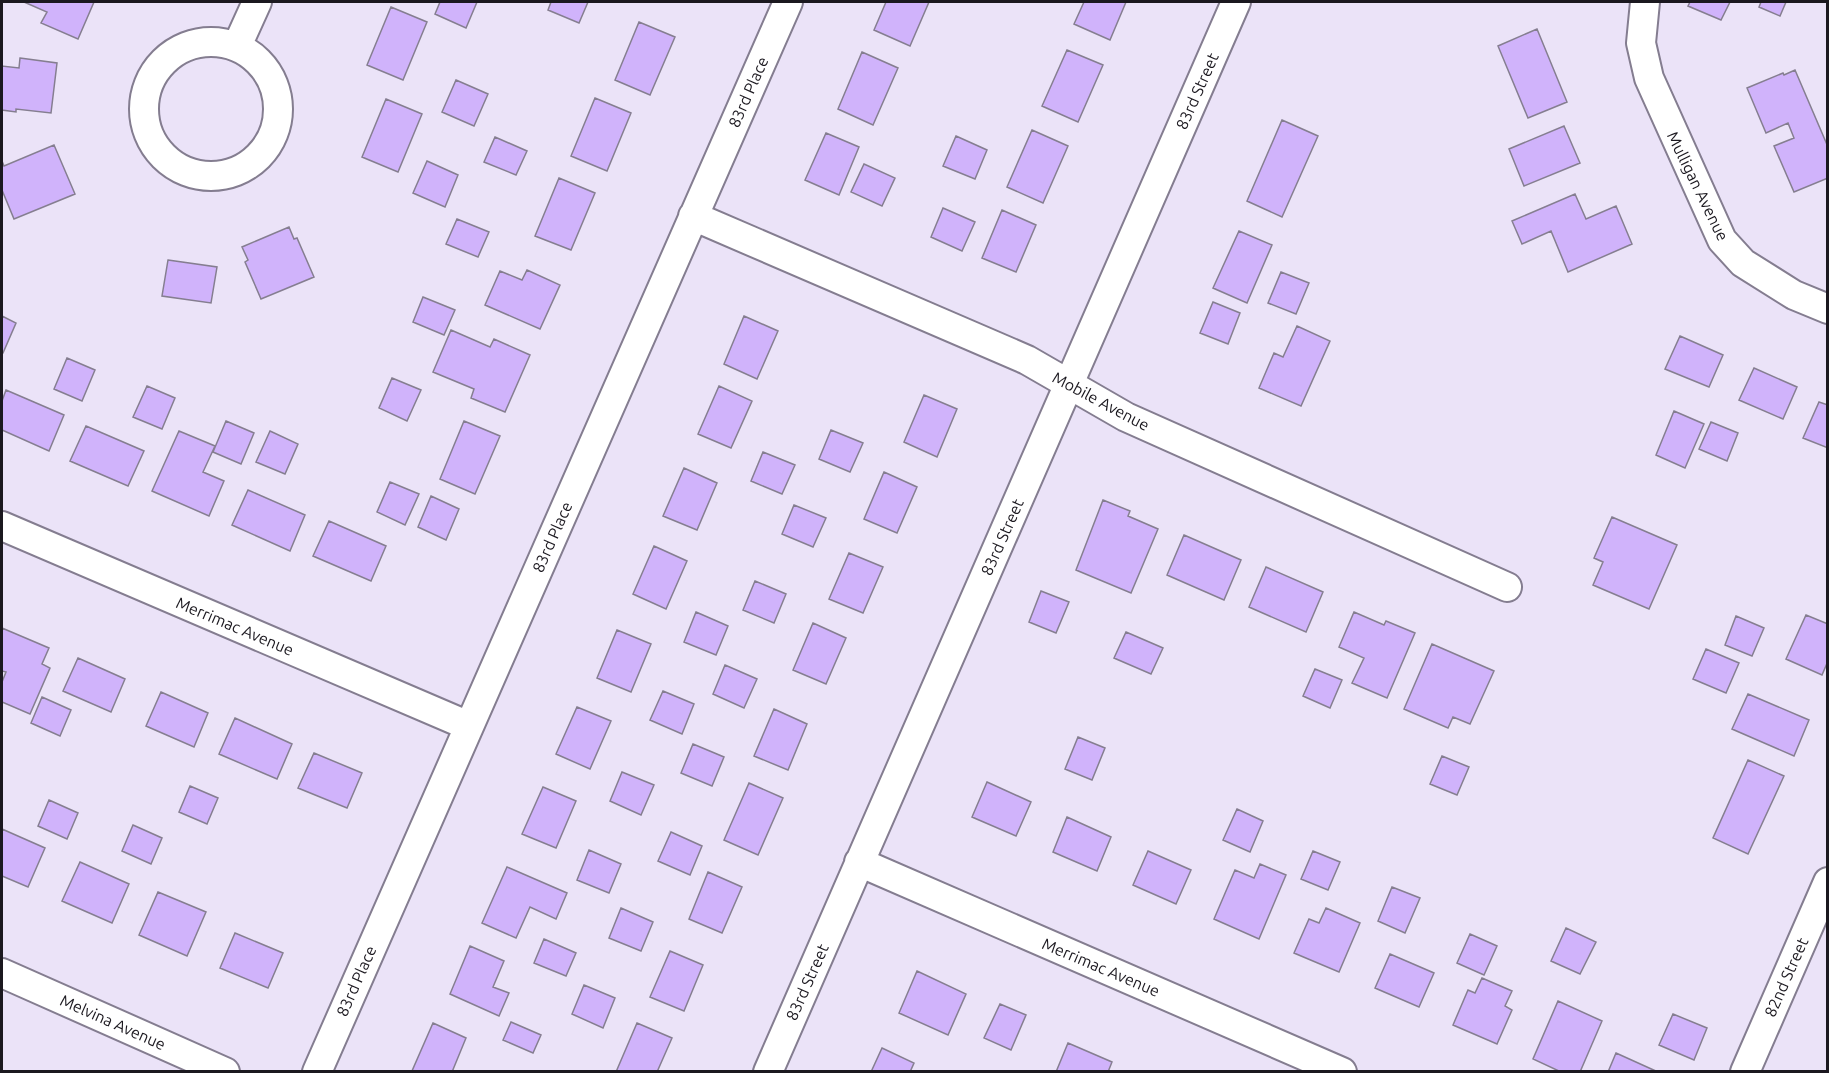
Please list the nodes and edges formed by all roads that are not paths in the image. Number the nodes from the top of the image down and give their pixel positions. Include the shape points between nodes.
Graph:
1 (256, 2) edge
2 (788, 2) edge
3 (1236, 2) edge
4 (1644, 6) edge
5 (237, 46) junction
6 (693, 216) junction
7 (1827, 309) edge
8 (1069, 384) junction
9 (2, 526) edge
10 (1507, 587) dead end
11 (469, 726) junction
12 (859, 862) junction
13 (1827, 882) edge
14 (2, 973) edge
15 (225, 1071) edge
16 (317, 1071) edge
17 (768, 1071) edge
18 (1342, 1071) edge
19 (1744, 1071) edge

1 - 5 street
2 - 6 street, 83rd Place
3 - 8 street, 83rd Street
4 - 7 street, Mulligan Avenue via 1641,43 1649,78 1722,240 1743,263 1794,295
5 - 5 street via 218,41 198,42 180,49 164,60 145,94 148,133 171,164 189,173 209,177 230,174 249,165 275,133 279,112 269,72
6 - 8 street, Mobile Avenue via 1027,360
6 - 11 street, 83rd Place
8 - 10 street, Mobile Avenue via 1126,417
8 - 12 street, 83rd Street
9 - 11 street, Merrimac Avenue
11 - 16 street, 83rd Place
12 - 17 street, 83rd Street
12 - 18 street, Merrimac Avenue
13 - 19 street, 82nd Street
14 - 15 street, Melvina Avenue

